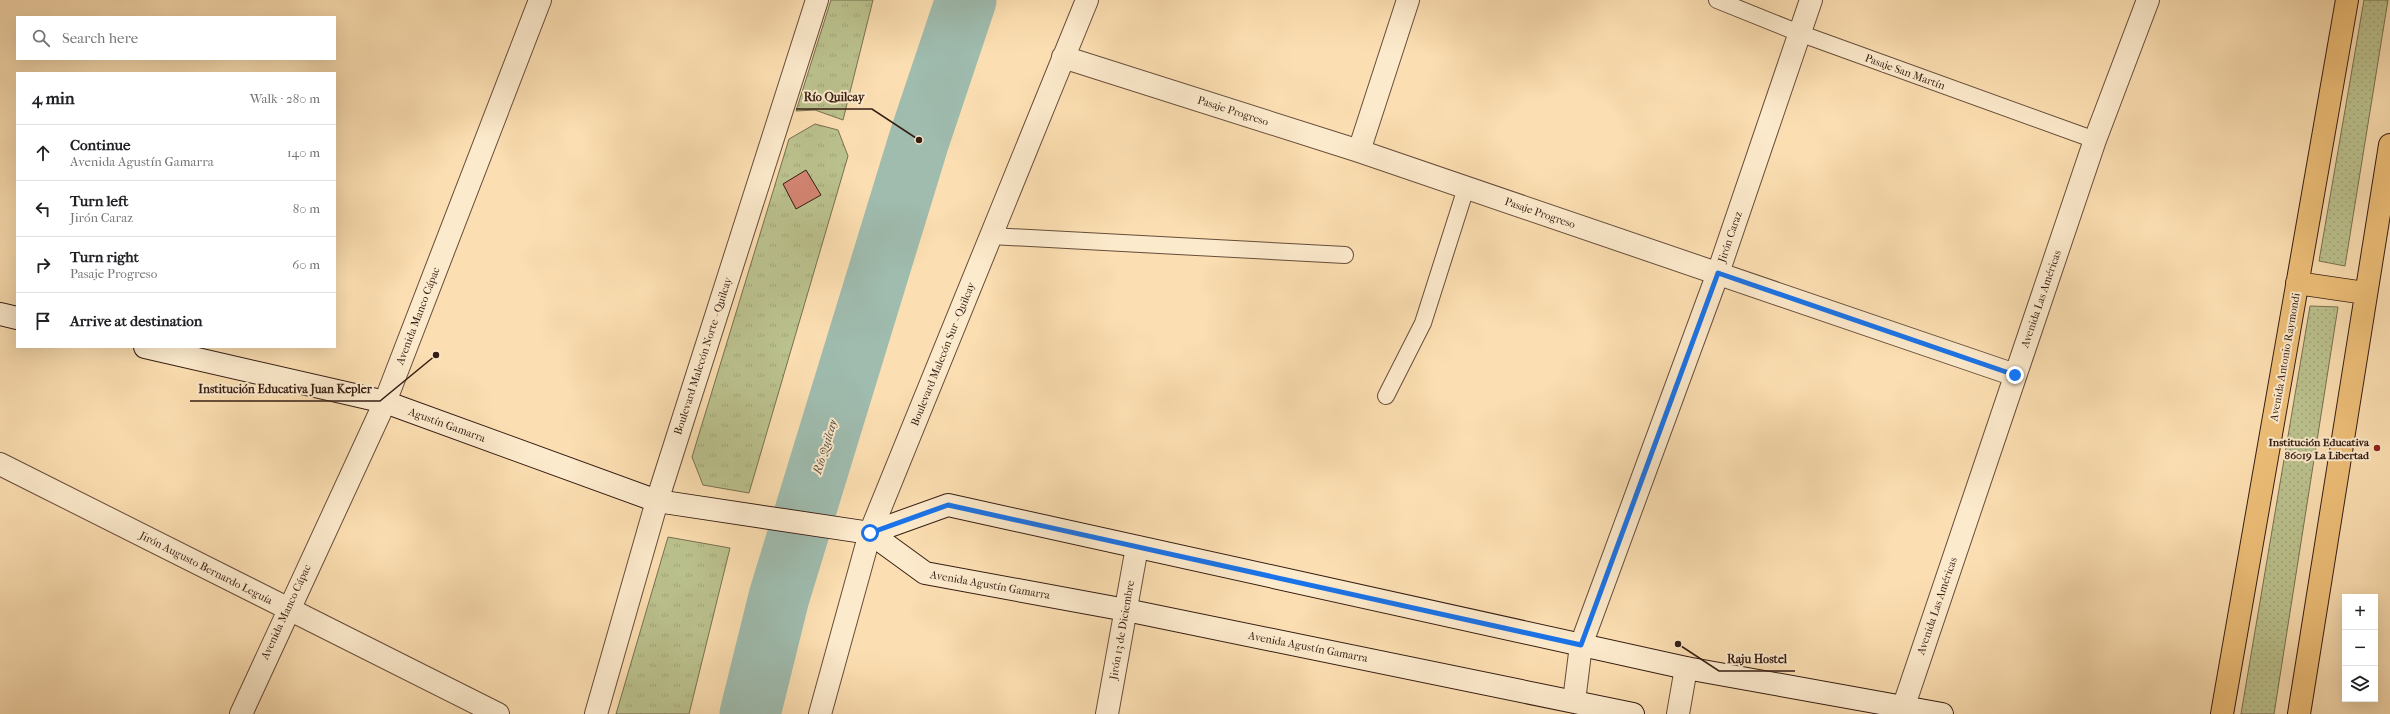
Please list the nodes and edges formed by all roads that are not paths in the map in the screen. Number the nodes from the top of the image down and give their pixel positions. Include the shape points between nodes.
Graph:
1 (540, 0) edge
2 (817, 0) edge
3 (1087, 0) edge
4 (1408, 0) edge
5 (1718, 0) edge
6 (1811, 0) edge
7 (2148, 0) edge
8 (2347, 0) edge
9 (1799, 33) junction
10 (1063, 56) junction
11 (2094, 140) junction
12 (2390, 145) edge
13 (1360, 151) junction
14 (1466, 188) junction
15 (991, 236) junction
16 (1344, 256) dead end
17 (1718, 273) junction
18 (2297, 283) junction
19 (2365, 293) junction
20 (0, 314) edge
21 (16, 318) edge
22 (149, 348) edge
23 (2015, 375) junction
24 (1386, 396) dead end
25 (385, 402) junction
26 (0, 464) edge
27 (657, 501) junction
28 (870, 533) junction
29 (1137, 547) junction
30 (287, 609) junction
31 (1126, 610) junction
32 (1581, 645) junction
33 (1686, 668) junction
34 (1574, 701) junction
35 (1902, 710) edge
36 (241, 714) edge
37 (498, 714) edge
38 (596, 714) edge
39 (820, 714) edge
40 (1107, 714) edge
41 (1633, 714) edge
42 (1678, 714) edge
43 (1942, 714) edge
44 (2222, 714) edge
45 (2299, 714) edge

1 - 25 street, Avenida Manco Cápac
2 - 27 street, Boulevard Malecón Norte - Quilcay
3 - 10 street, Boulevard Malecón Sur - Quilcay
4 - 13 street
5 - 9 lane, Pasaje San Martín
6 - 9 street, Jirón Caraz
7 - 11 street, Avenida Las Américas
8 - 18 main road, Avenida Antonio Raymondi
9 - 11 lane, Pasaje San Martín
9 - 17 street, Jirón Caraz
10 - 13 street, Pasaje Progreso
10 - 15 street, Boulevard Malecón Sur - Quilcay
11 - 23 street, Avenida Las Américas
12 - 19 main road
13 - 14 street, Pasaje Progreso
14 - 17 street, Pasaje Progreso
14 - 24 lane via 1423,322
15 - 16 lane
15 - 28 street, Boulevard Malecón Sur - Quilcay
17 - 23 street, Pasaje Progreso
17 - 32 street, Jirón Caraz
18 - 19 main road
18 - 44 main road, Avenida Antonio Raymondi
19 - 45 main road
20 - 21 street
22 - 25 street, Agustín Gamarra
23 - 35 street, Avenida Las Américas
25 - 27 street, Agustín Gamarra
25 - 30 street, Avenida Manco Cápac
26 - 30 street, Jirón Augusto Bernardo Leguía
27 - 28 street, Agustín Gamarra
27 - 38 street, Boulevard Malecón Norte - Quilcay
28 - 29 street via 948,505
28 - 31 street, Avenida Agustín Gamarra via 925,573
28 - 39 street, Boulevard Malecón Sur - Quilcay
29 - 31 street, Jirón 13 de Diciembre
29 - 32 street
30 - 36 street, Avenida Manco Cápac
30 - 37 street, Jirón Augusto Bernardo Leguía
31 - 34 street, Avenida Agustín Gamarra
31 - 40 street, Jirón 13 de Diciembre
32 - 33 street
32 - 34 street, Jirón Caraz
33 - 35 street
33 - 42 street
34 - 41 street, Avenida Agustín Gamarra
35 - 43 street

